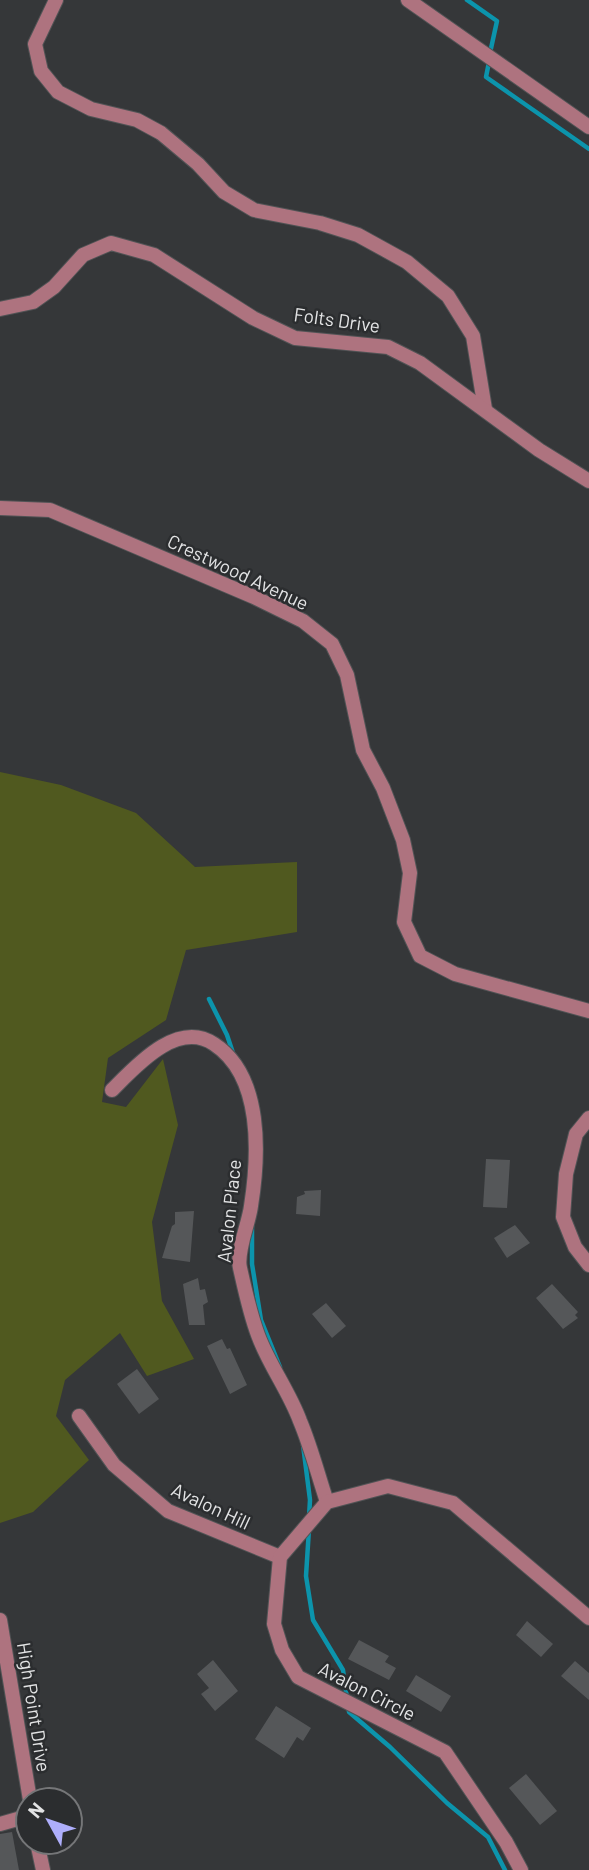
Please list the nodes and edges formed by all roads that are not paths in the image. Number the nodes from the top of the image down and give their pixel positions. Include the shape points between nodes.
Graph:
1 (56, 0) edge
2 (408, 0) edge
3 (589, 127) edge
4 (0, 309) edge
5 (485, 409) junction
6 (589, 481) edge
7 (0, 508) edge
8 (589, 1011) edge
9 (112, 1090) dead end
10 (589, 1118) edge
11 (589, 1265) edge
12 (79, 1416) dead end
13 (327, 1502) junction
14 (280, 1558) junction
15 (589, 1618) edge
16 (0, 1620) edge
17 (28, 1786) edge
18 (521, 1870) edge

1 - 5 street via 35,44 41,71 58,92 91,109 137,120 162,133 224,192 254,210 358,235 407,262 448,296 473,336
2 - 3 street
4 - 5 street, Folts Drive via 33,302 83,255 111,243 154,254 253,318 295,338 388,347 420,363
5 - 6 street, Folts Drive
7 - 8 street, Crestwood Avenue via 50,510 254,597 303,621 332,644 347,675 363,750 404,840 410,873 404,922 420,956 455,974
9 - 13 street, Avalon Place via 149,1053 190,1037 208,1039 225,1051 241,1073 256,1126 251,1205 239,1264 257,1335 300,1419
10 - 11 street via 576,1134 566,1174 563,1217 575,1247
12 - 14 street, Avalon Hill via 114,1465 168,1511
13 - 14 street
13 - 15 street via 388,1486 453,1503
14 - 18 street, Avalon Circle via 274,1623 282,1650 298,1677 445,1752
16 - 17 street, High Point Drive

